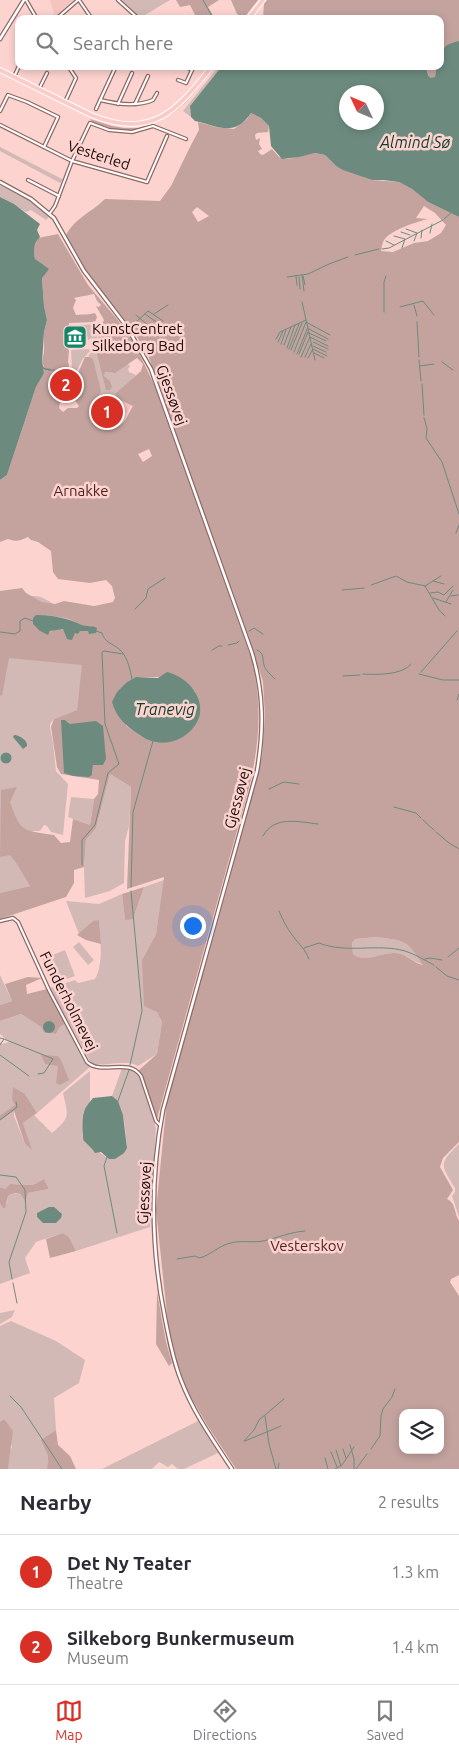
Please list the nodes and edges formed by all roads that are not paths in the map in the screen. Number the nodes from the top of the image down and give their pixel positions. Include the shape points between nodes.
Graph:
1 (24, 0) edge
2 (78, 0) edge
3 (118, 0) edge
4 (263, 0) edge
5 (34, 15) edge
6 (61, 15) edge
7 (89, 15) edge
8 (135, 15) edge
9 (251, 15) edge
10 (0, 39) edge
11 (0, 70) edge
12 (17, 70) edge
13 (71, 70) edge
14 (114, 70) edge
15 (192, 70) edge
16 (209, 70) edge
17 (47, 73) dead end
18 (132, 73) dead end
19 (148, 76) dead end
20 (14, 77) junction
21 (178, 80) dead end
22 (39, 90) junction
23 (157, 93) dead end
24 (100, 100) junction
25 (65, 102) junction
26 (118, 104) junction
27 (135, 104) junction
28 (96, 110) dead end
29 (0, 111) edge
30 (0, 125) edge
31 (167, 136) dead end
32 (186, 139) dead end
33 (44, 147) junction
34 (72, 160) junction
35 (28, 180) dead end
36 (0, 182) edge
37 (59, 196) junction
38 (50, 214) junction
39 (0, 921) edge
40 (160, 1125) junction
41 (232, 1469) edge

1 - 5 street
1 - 10 street
2 - 6 street
2 - 7 street
3 - 8 street
4 - 9 main road
11 - 20 main road
12 - 20 street
13 - 25 street via 76,78
14 - 24 street
15 - 21 street via 186,83
16 - 25 main road via 180,105 150,121 114,123
17 - 22 street
18 - 26 street
19 - 27 street
20 - 22 main road
22 - 25 main road
23 - 27 street via 147,103
24 - 26 street
24 - 28 street
26 - 27 street
29 - 33 street via 8,95 58,117
30 - 33 street, Vesterled
31 - 34 street, Vesterled via 147,182
32 - 34 street via 153,126 132,132 110,130 90,123
33 - 34 street, Vesterled
34 - 37 street
35 - 37 street
36 - 38 street, Gjessøvej
37 - 38 street
38 - 40 street, Gjessøvej via 87,276 133,336 151,369 252,653 260,686 263,730 257,771
39 - 40 street, Funderholmevej via 13,918 18,922 87,1062 95,1067 124,1066 136,1070
40 - 41 street, Gjessøvej via 153,1229 158,1284 170,1344 192,1405

